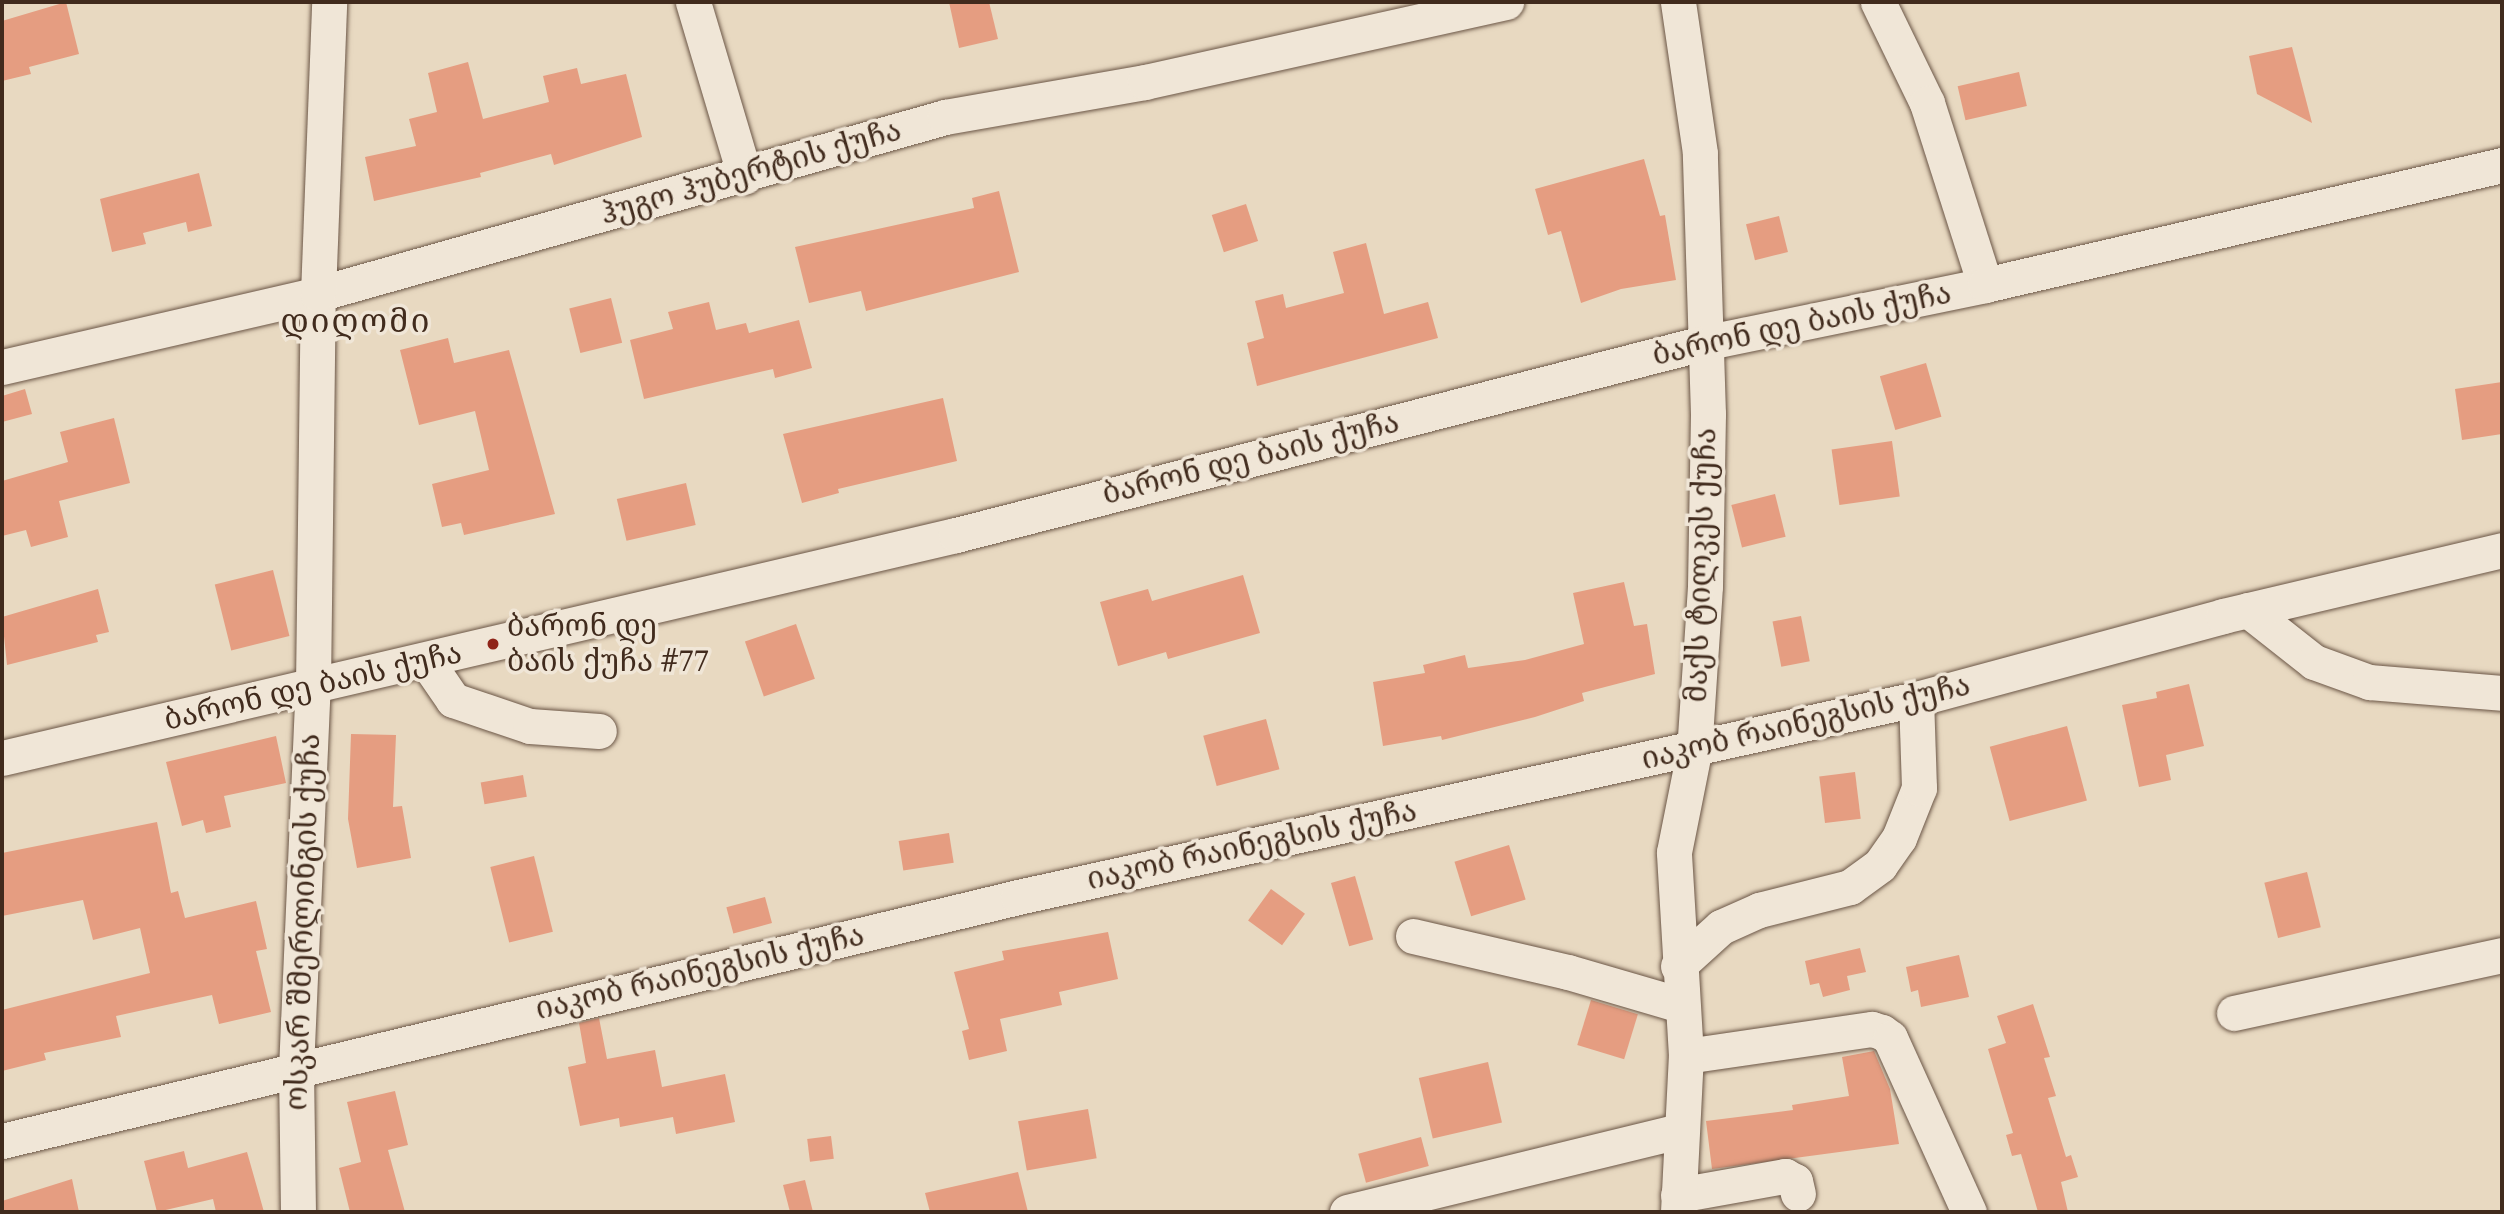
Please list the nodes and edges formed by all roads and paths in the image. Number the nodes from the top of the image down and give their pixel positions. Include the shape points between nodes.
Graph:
1 (329, 2) edge
2 (693, 2) edge
3 (1506, 2) edge
4 (1678, 2) edge
5 (1878, 2) edge
6 (2502, 165) edge
7 (745, 176) junction
8 (1985, 285) junction
9 (318, 294) junction
10 (1703, 343) junction
11 (2, 366) edge
12 (2502, 550) edge
13 (2248, 610) junction
14 (427, 662) junction
15 (313, 686) junction
16 (2502, 694) edge
17 (1916, 699) junction
18 (599, 731) dead end
19 (1694, 752) junction
20 (2, 758) edge
21 (1413, 936) dead end
22 (2502, 955) edge
23 (1678, 966) junction
24 (1681, 1004) junction
25 (2234, 1013) dead end
26 (1686, 1056) junction
27 (296, 1069) junction
28 (1680, 1131) junction
29 (2, 1141) edge
30 (1798, 1194) dead end
31 (1678, 1204) edge
32 (298, 1212) edge
33 (1347, 1212) edge
34 (1969, 1212) edge

1 - 9 street, ოსკარ შმერლინგის ქუჩა
2 - 7 street
3 - 7 street, ჰუგო ჰუბერტის ქუჩა via 1145,82 945,117
4 - 10 street, მაქს ტილკეს ქუჩა via 1700,153
5 - 8 street via 1927,103
6 - 8 street, ბარონ დე ბაის ქუჩა
7 - 9 street, ჰუგო ჰუბერტის ქუჩა
8 - 10 street, ბარონ დე ბაის ქუჩა
9 - 11 street, ჰუგო ჰუბერტის ქუჩა
9 - 15 street, ოსკარ შმერლინგის ქუჩა
10 - 14 street, ბარონ დე ბაის ქუჩა via 956,535
10 - 19 street, მაქს ტილკეს ქუჩა via 1708,414 1705,586
12 - 13 street, იაკობ რაინეგსის ქუჩა
13 - 16 street via 2314,662 2369,682
13 - 17 street, იაკობ რაინეგსის ქუჩა
14 - 15 street, ბარონ დე ბაის ქუჩა
14 - 18 street via 453,700 530,726
15 - 20 street, ბარონ დე ბაის ქუჩა
15 - 27 street, ოსკარ შმერლინგის ქუჩა
17 - 19 street, იაკობ რაინეგსის ქუჩა
17 - 23 street via 1919,788 1899,838 1880,865 1850,887 1759,910 1721,928
19 - 23 street, მაქს ტილკეს ქუჩა via 1674,852
19 - 27 street, იაკობ რაინეგსის ქუჩა via 1018,897
21 - 24 street
22 - 25 street
23 - 24 street, მაქს ტილკეს ქუჩა
24 - 26 street, მაქს ტილკეს ქუჩა
26 - 28 street, მაქს ტილკეს ქუჩა
26 - 34 street via 1872,1029 1882,1032 1890,1038
27 - 29 street, იაკობ რაინეგსის ქუჩა
27 - 32 street, ოსკარ შმერლინგის ქუჩა
28 - 31 street, მაქს ტილკეს ქუჩა
28 - 33 street
30 - 31 street via 1795,1181 1785,1175

